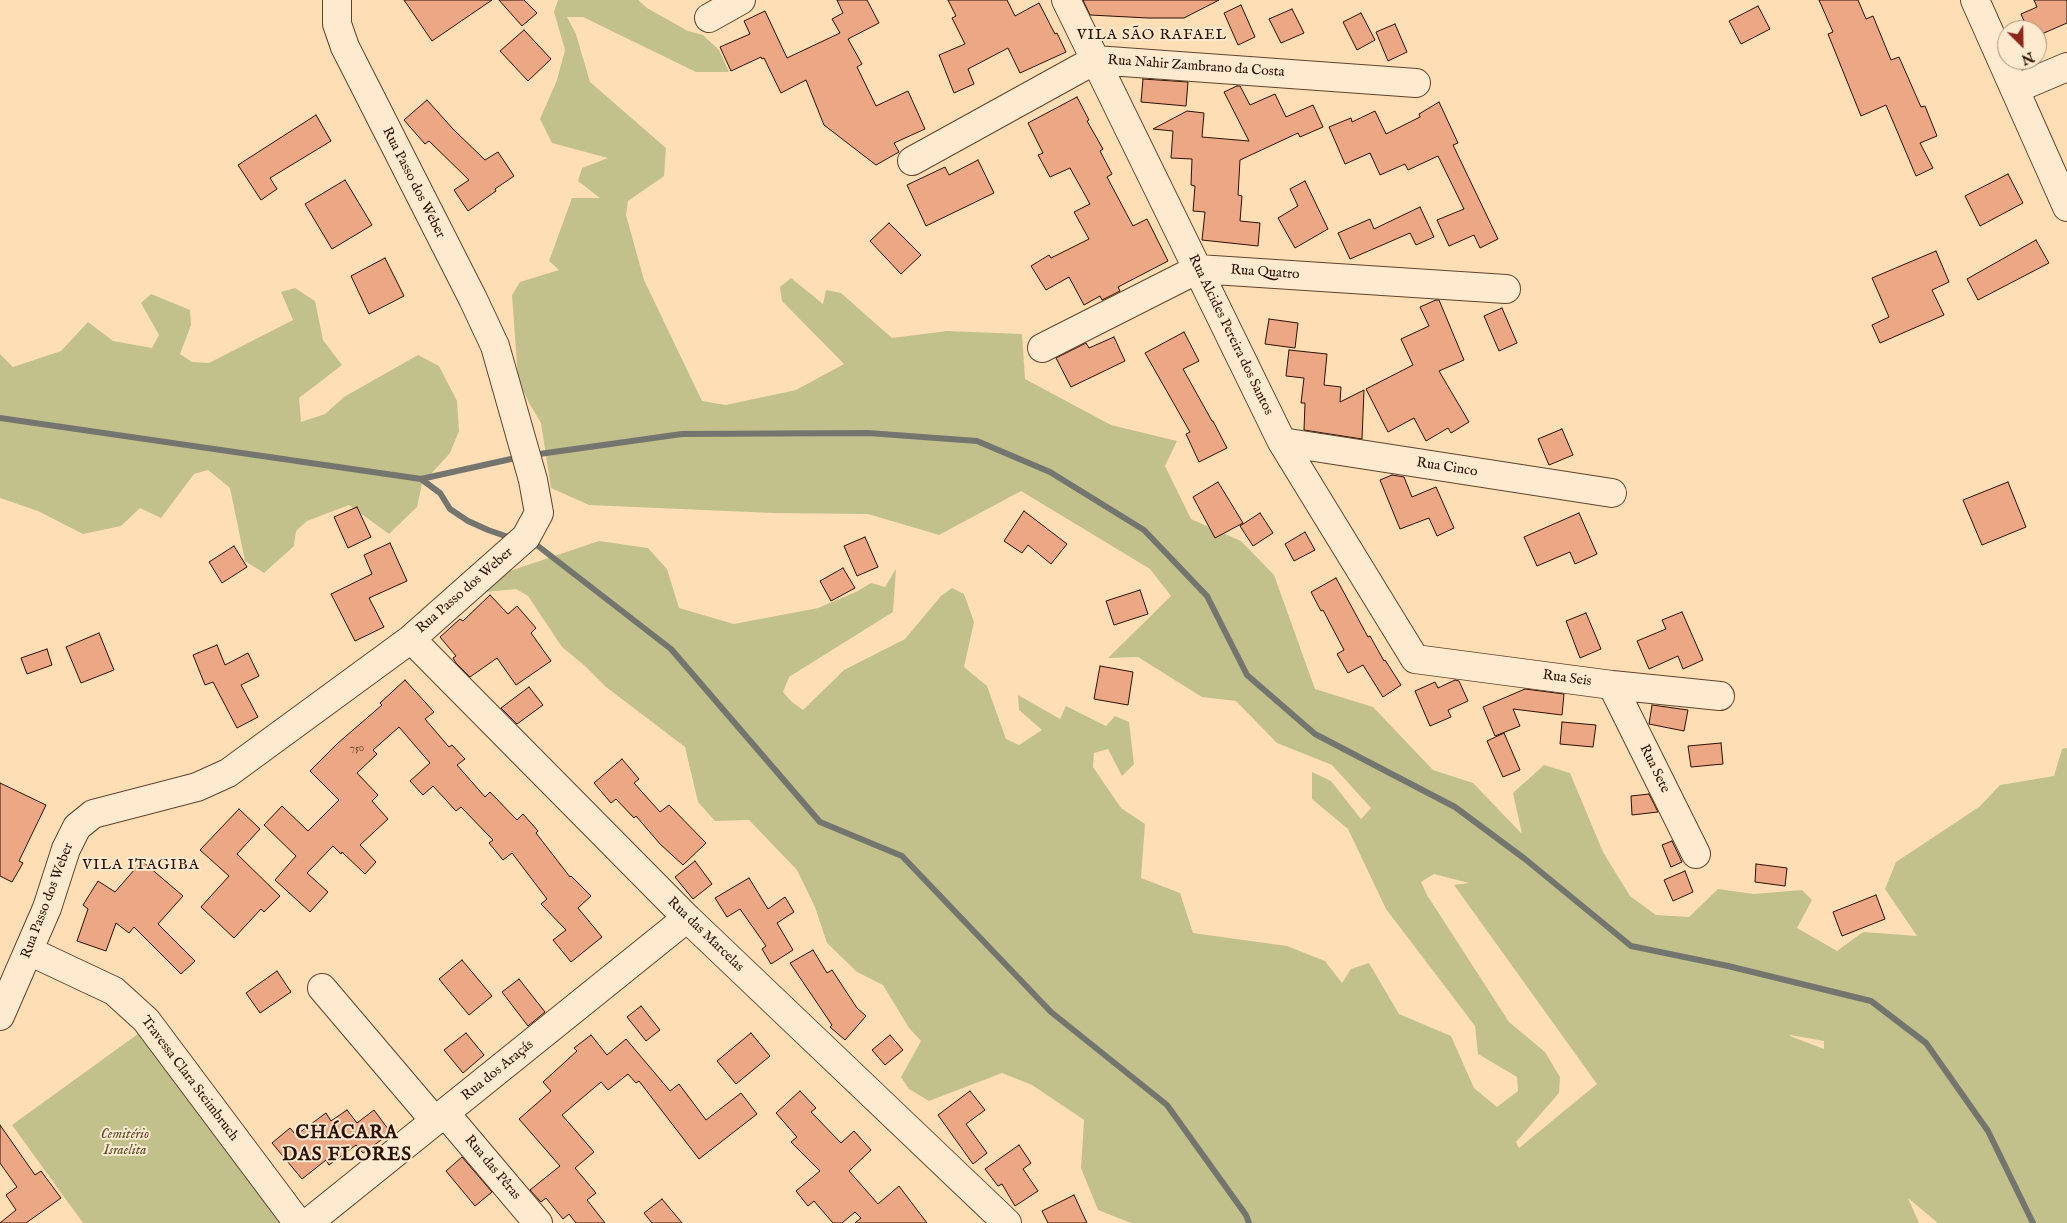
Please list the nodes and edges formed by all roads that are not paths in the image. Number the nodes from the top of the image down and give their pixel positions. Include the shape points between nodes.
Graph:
1 (337, 0) edge
2 (740, 0) edge
3 (1066, 0) edge
4 (1975, 0) edge
5 (709, 18) dead end
6 (1095, 60) junction
7 (2067, 67) edge
8 (1416, 83) dead end
9 (2015, 89) junction
10 (912, 161) dead end
11 (2067, 207) edge
12 (1198, 269) junction
13 (1506, 289) dead end
14 (1042, 348) dead end
15 (1282, 442) junction
16 (1612, 493) dead end
17 (411, 639) junction
18 (1415, 659) joint
19 (1612, 685) junction
20 (1720, 696) dead end
21 (1696, 854) dead end
22 (687, 918) junction
23 (29, 951) junction
24 (322, 988) dead end
25 (0, 1016) edge
26 (440, 1117) junction
27 (298, 1223) edge
28 (308, 1223) edge
29 (538, 1223) edge
30 (1007, 1223) edge

1 - 17 street, Rua Passo dos Weber via 337,24 345,47 495,346 533,480 539,513 526,537
2 - 5 street
3 - 6 street, Rua Alcides Pereira dos Santos
4 - 9 street
6 - 8 street, Rua Nahir Zambrano da Costa
6 - 10 street, Rua Nahir Zambrano da Costa
6 - 12 street, Rua Alcides Pereira dos Santos
7 - 9 street
9 - 11 street
12 - 13 street, Rua Quatro
12 - 14 street
12 - 15 street, Rua Alcides Pereira dos Santos
15 - 16 street, Rua Cinco
15 - 18 street, Rua Alcides Pereira dos Santos
17 - 22 street, Rua das Marcelas
17 - 23 street, Rua Passo dos Weber via 228,773 197,787 93,814 77,827
18 - 19 street, Rua Seis
19 - 20 street, Rua Seis
19 - 21 street, Rua Sete
22 - 26 street, Rua dos Araçás
22 - 30 street, Rua das Marcelas
23 - 25 street, Rua Passo dos Weber
23 - 27 street, Travessa Clara Steimbruch via 114,991 146,1020
24 - 26 street, Rua das Pêras
26 - 28 street, Rua dos Araçás
26 - 29 street, Rua das Pêras

